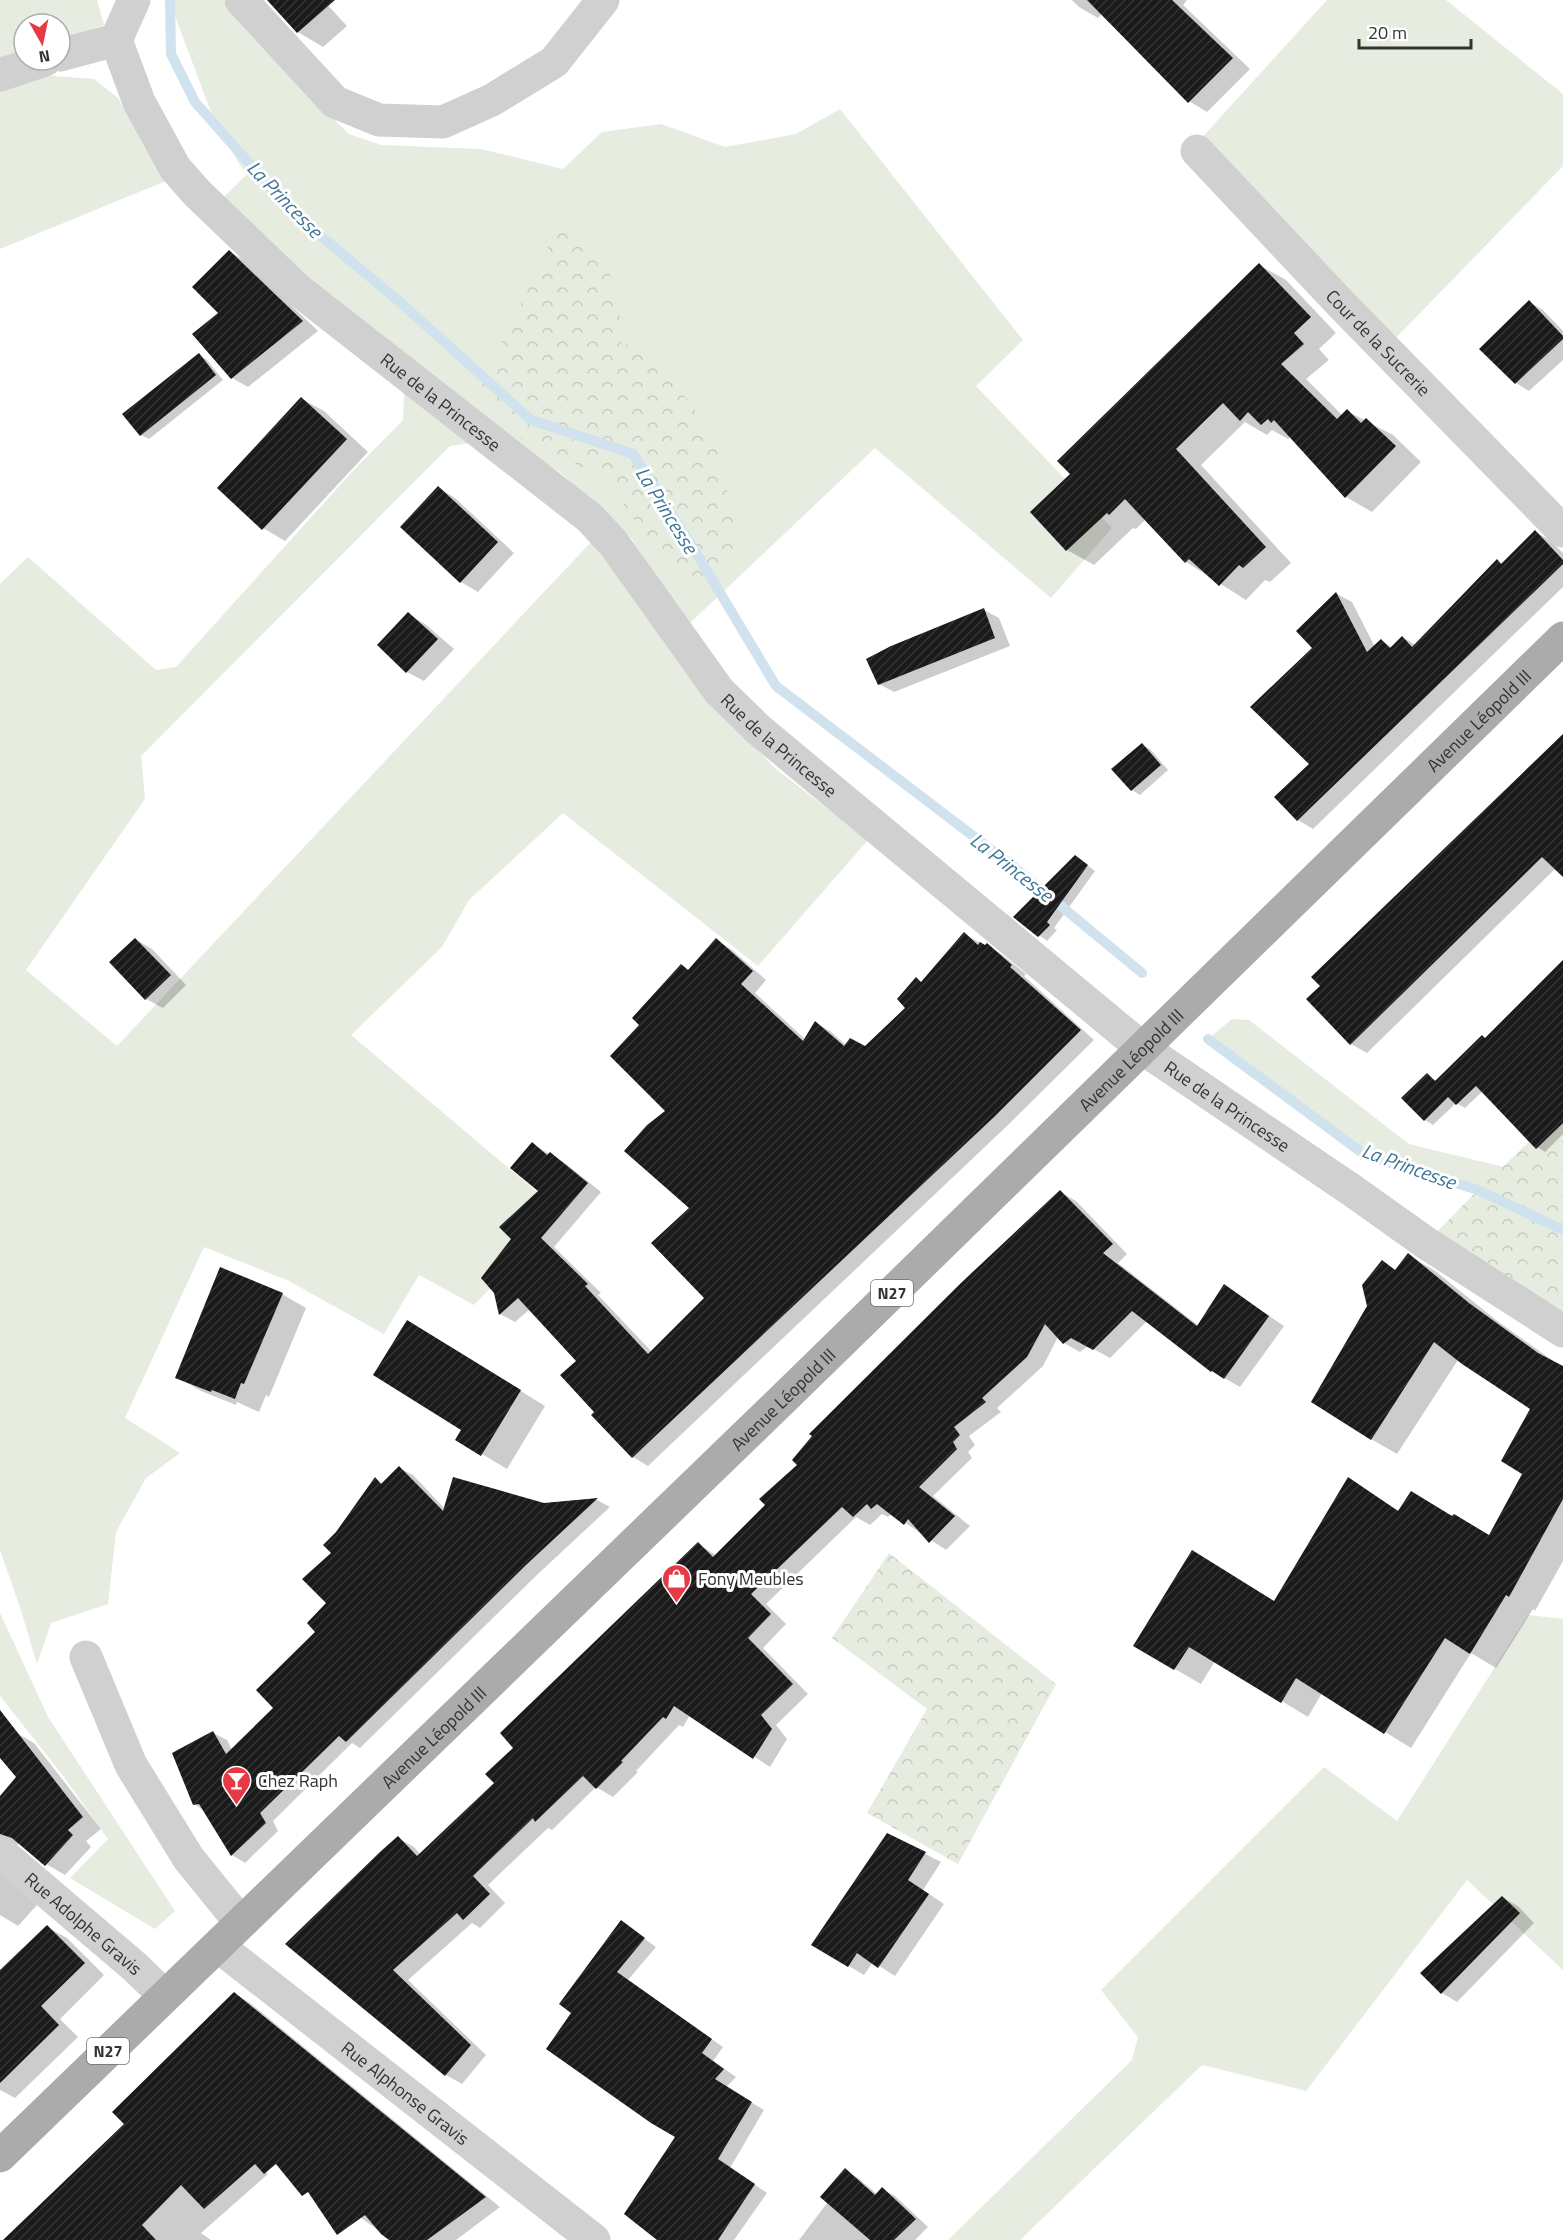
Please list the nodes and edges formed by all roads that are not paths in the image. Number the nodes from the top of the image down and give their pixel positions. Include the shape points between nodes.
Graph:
1 (107, 0) edge
2 (134, 0) edge
3 (241, 0) edge
4 (603, 0) edge
5 (116, 40) junction
6 (72, 53) edge
7 (1197, 151) dead end
8 (1563, 531) edge
9 (1563, 638) edge
10 (1142, 1048) junction
11 (1563, 1331) edge
12 (86, 1657) dead end
13 (0, 1852) edge
14 (241, 1923) junction
15 (218, 1946) junction
16 (165, 1995) junction
17 (0, 2156) edge
18 (594, 2240) edge

1 - 5 street, Rue de la Princesse
2 - 5 street
3 - 4 street via 335,102 379,120 442,122 492,100 554,62
5 - 6 street
5 - 10 street, Rue de la Princesse via 139,102 175,168 197,193 297,289 586,513 614,544 719,692 736,710
7 - 8 street, Cour de la Sucrerie
9 - 10 main road, Avenue Léopold III / N27
10 - 11 street, Rue de la Princesse via 1426,1243
10 - 14 main road, Avenue Léopold III / N27
12 - 14 street via 131,1765 189,1859
13 - 16 street, Rue Adolphe Gravis
14 - 15 main road, Avenue Léopold III / N27
15 - 16 main road, Avenue Léopold III / N27
15 - 18 street, Rue Alphonse Gravis
16 - 17 main road, Avenue Léopold III / N27

